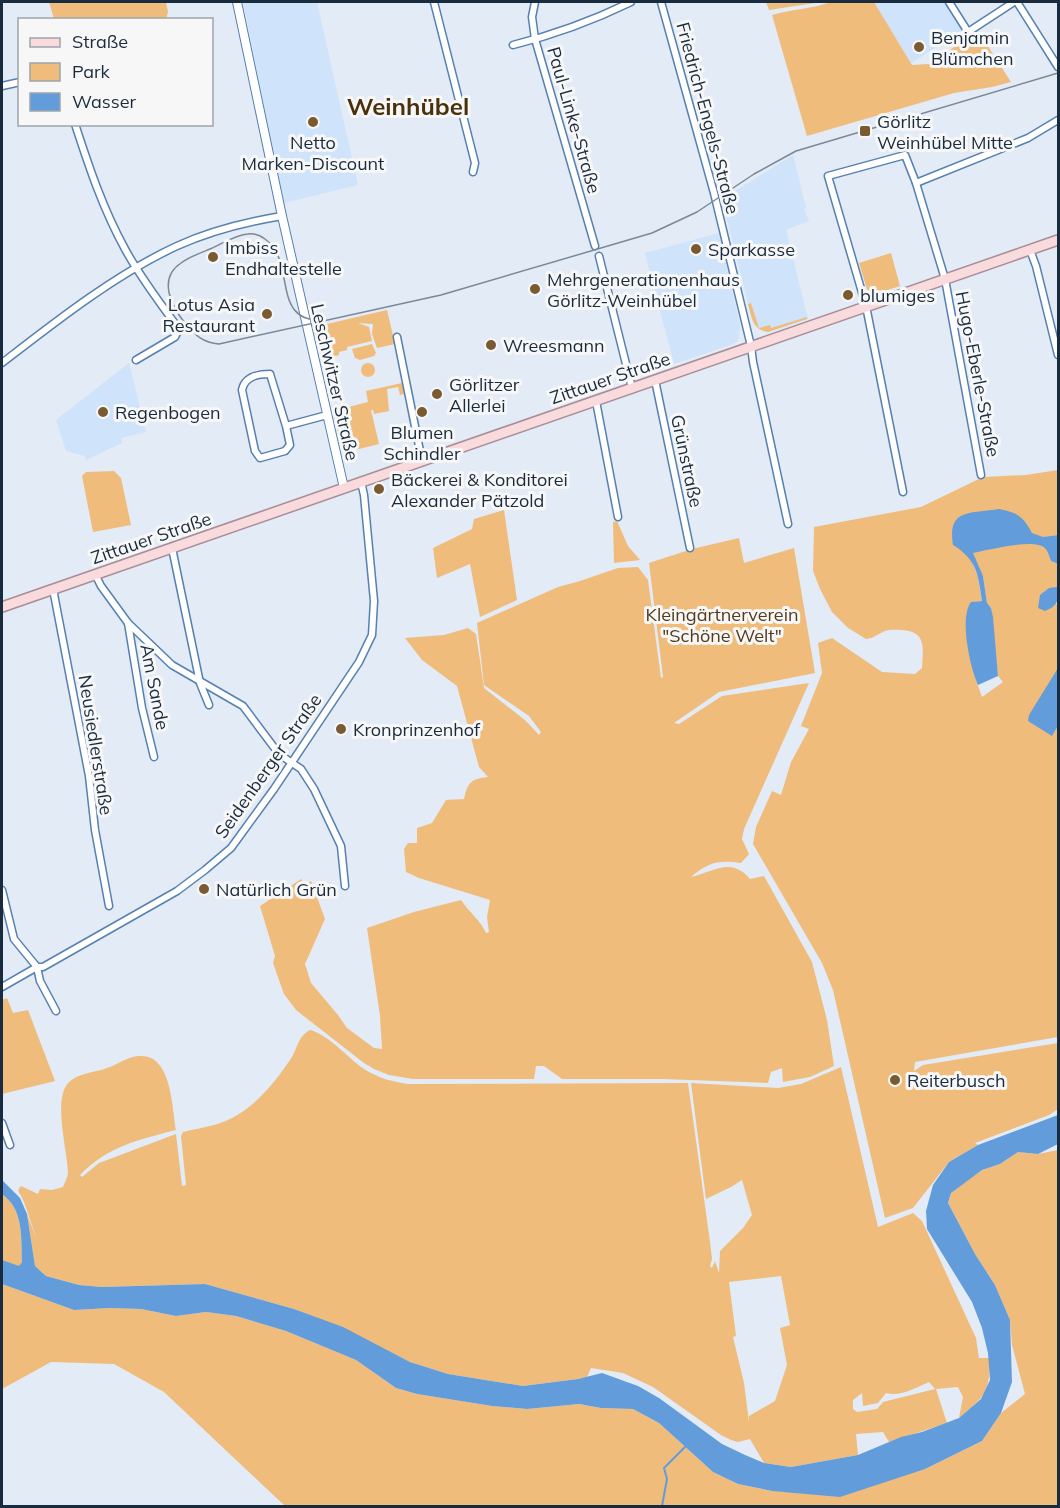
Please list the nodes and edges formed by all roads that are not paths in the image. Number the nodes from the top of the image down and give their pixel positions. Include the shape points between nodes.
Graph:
1 (237, 2) edge
2 (434, 2) edge
3 (536, 2) edge
4 (631, 2) edge
5 (661, 2) edge
6 (949, 2) edge
7 (1016, 2) edge
8 (535, 39) junction
9 (513, 45) dead end
10 (1059, 67) edge
11 (18, 83) edge
12 (2, 87) edge
13 (1059, 120) edge
14 (76, 126) edge
15 (473, 172) dead end
16 (916, 183) junction
17 (282, 216) junction
18 (1059, 240) edge
19 (595, 246) dead end
20 (1030, 250) junction
21 (599, 256) dead end
22 (136, 268) junction
23 (945, 279) junction
24 (866, 306) junction
25 (397, 337) dead end
26 (751, 346) junction
27 (1059, 355) edge
28 (136, 360) dead end
29 (2, 363) edge
30 (655, 380) junction
31 (632, 388) junction
32 (596, 401) junction
33 (327, 415) junction
34 (286, 426) junction
35 (422, 461) junction
36 (981, 475) dead end
37 (361, 483) junction
38 (344, 488) junction
39 (903, 492) dead end
40 (618, 517) dead end
41 (788, 524) dead end
42 (172, 548) junction
43 (690, 548) dead end
44 (95, 574) junction
45 (53, 589) junction
46 (2, 607) edge
47 (128, 623) junction
48 (200, 683) junction
49 (209, 705) dead end
50 (154, 757) dead end
51 (292, 762) junction
52 (345, 886) dead end
53 (2, 890) edge
54 (109, 906) dead end
55 (37, 967) junction
56 (2, 987) edge
57 (56, 1011) dead end
58 (2, 1123) edge
59 (10, 1145) dead end

1 - 17 street, Leschwitzer Straße
2 - 15 street via 475,163
3 - 8 street, Paul-Linke-Straße via 532,17
4 - 8 street
5 - 26 street, Friedrich-Engels-Straße
6 - 7 street via 968,32
7 - 10 street
8 - 9 street
8 - 19 street, Paul-Linke-Straße
11 - 12 street
13 - 16 street via 1028,138
14 - 22 street via 102,200
16 - 23 street, Hugo-Eberle-Straße
16 - 24 street, Hugo-Eberle-Straße via 905,155 828,176
17 - 22 street via 223,229
17 - 33 street, Leschwitzer Straße
18 - 20 main road, Zittauer Straße
20 - 23 main road, Zittauer Straße
20 - 27 street
21 - 31 street
22 - 28 street via 179,329 176,336
22 - 29 street
23 - 24 main road, Zittauer Straße
23 - 36 street, Hugo-Eberle-Straße
24 - 26 main road, Zittauer Straße
24 - 39 street
25 - 35 street
26 - 30 main road, Zittauer Straße
26 - 41 street, Friedrich-Engels-Straße
30 - 31 main road, Zittauer Straße
30 - 43 street, Grünstraße
31 - 32 main road, Zittauer Straße
32 - 35 main road, Zittauer Straße
32 - 40 street
33 - 34 street
33 - 38 street, Leschwitzer Straße
34 - 34 street via 290,445 285,451 260,458 255,451 242,390 244,381 270,374
35 - 37 main road, Zittauer Straße
37 - 38 main road, Zittauer Straße
37 - 51 street, Seidenberger Straße via 374,601 372,635 359,662
38 - 42 main road, Zittauer Straße
42 - 44 main road, Zittauer Straße
42 - 48 street
44 - 45 main road, Zittauer Straße
44 - 47 street, Am Sande
45 - 46 main road, Zittauer Straße
45 - 54 street, Neusiedlerstraße
47 - 48 street, Am Sande via 172,665
47 - 50 street, Am Sande
48 - 49 street
48 - 51 street, Am Sande via 243,706 279,754
51 - 52 street, Am Sande via 314,789 341,846
51 - 55 street, Seidenberger Straße via 231,848 205,870 130,919
53 - 55 street via 14,939
55 - 56 street, Seidenberger Straße
55 - 57 street
58 - 59 street

